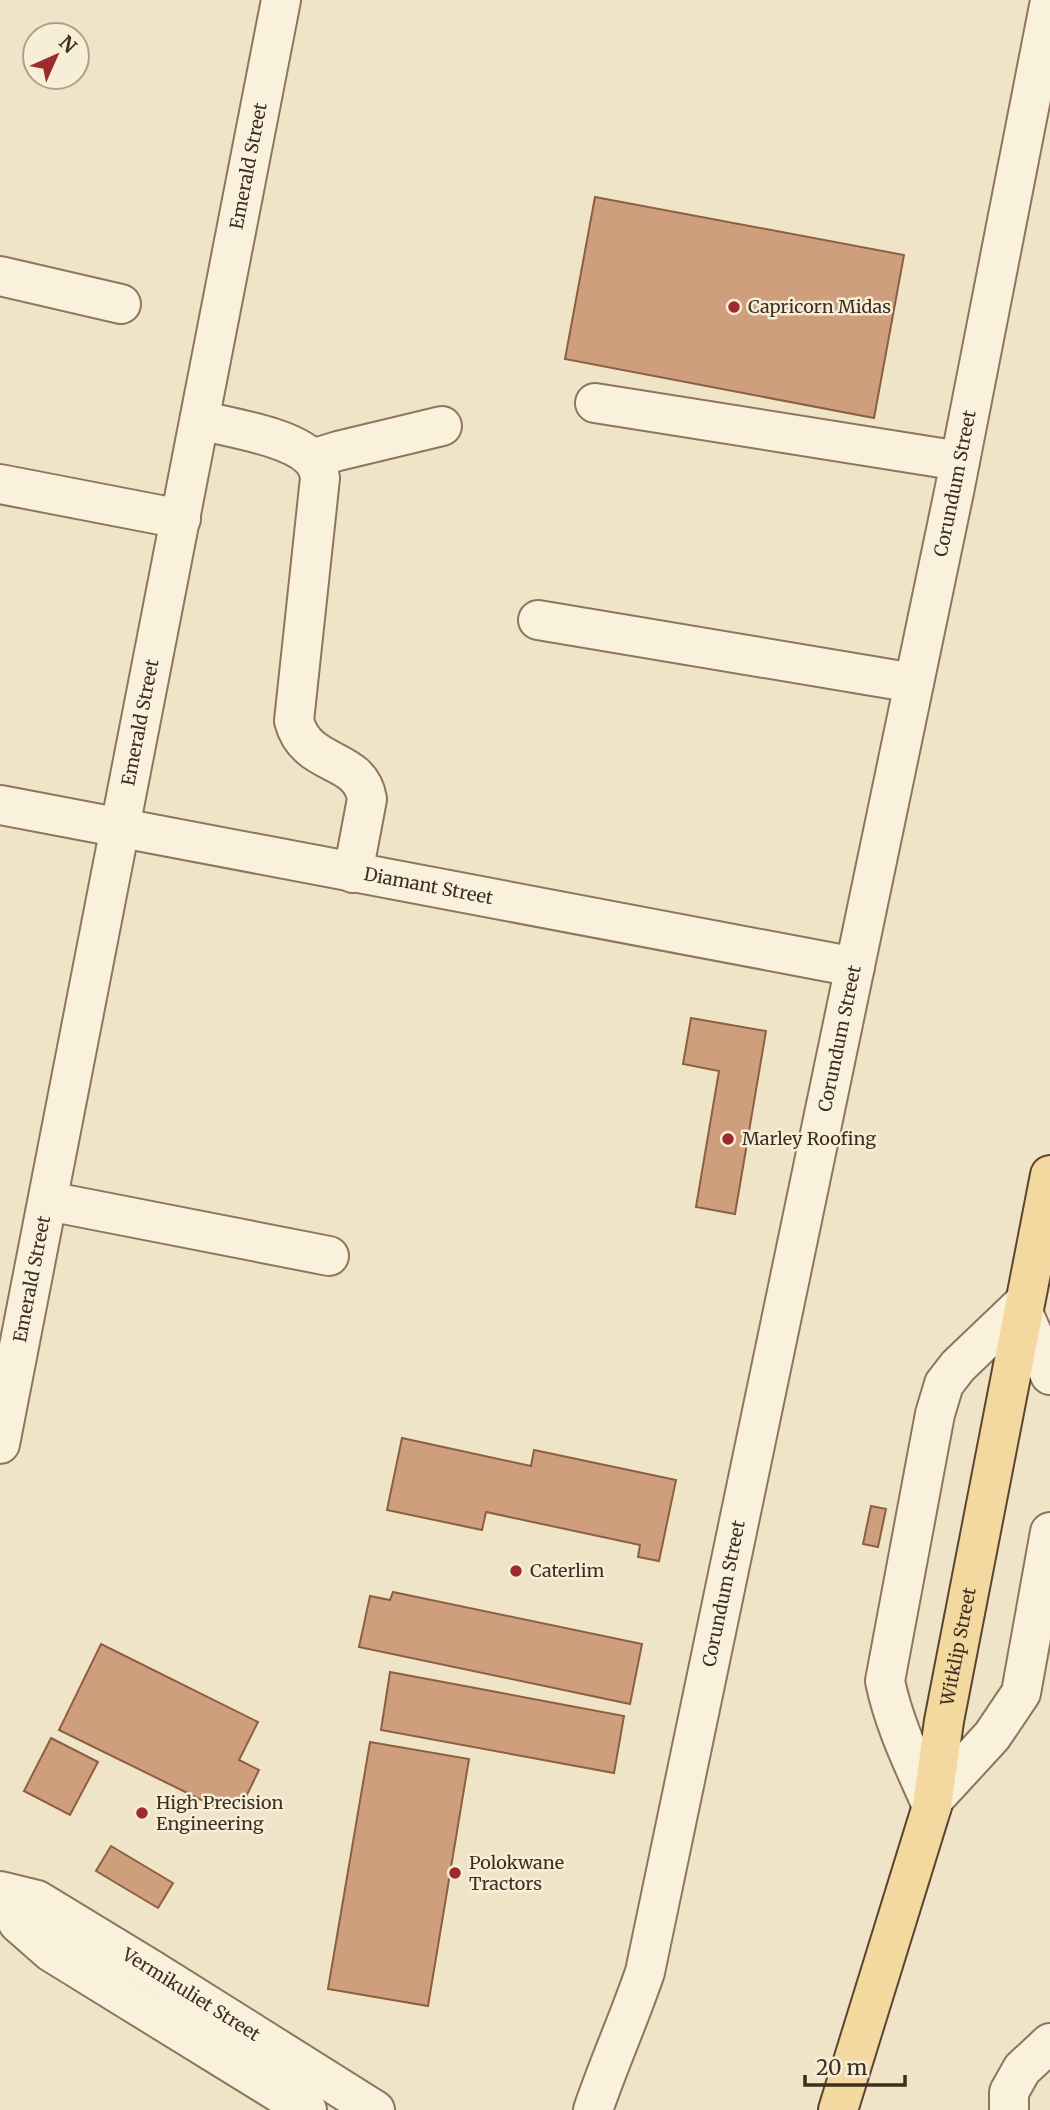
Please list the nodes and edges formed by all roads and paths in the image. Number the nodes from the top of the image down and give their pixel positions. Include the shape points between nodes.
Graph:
1 (281, 0) edge
2 (1020, 0) edge
3 (1050, 3) edge
4 (0, 276) edge
5 (121, 304) dead end
6 (595, 403) dead end
7 (200, 420) junction
8 (442, 426) dead end
9 (312, 459) junction
10 (960, 461) junction
11 (0, 484) edge
12 (181, 519) junction
13 (538, 620) dead end
14 (914, 683) junction
15 (0, 805) edge
16 (121, 829) junction
17 (353, 873) junction
18 (855, 967) junction
19 (1050, 1175) edge
20 (48, 1200) junction
21 (330, 1256) dead end
22 (1024, 1307) junction
23 (1050, 1376) edge
24 (0, 1444) edge
25 (1050, 1532) edge
26 (933, 1802) junction
27 (1, 1892) edge
28 (1050, 2043) edge
29 (307, 2110) edge
30 (375, 2110) edge
31 (593, 2110) edge
32 (838, 2110) edge
33 (1009, 2110) edge

1 - 7 street, Emerald Street
2 - 3 street
3 - 10 street, Corundum Street
4 - 5 street
6 - 10 street
7 - 9 street via 281,441
7 - 12 street, Emerald Street
8 - 9 street
9 - 17 street via 320,478 294,721 304,744 356,776 366,792
10 - 14 street, Corundum Street
11 - 12 street
12 - 16 street, Emerald Street
13 - 14 street
14 - 18 street, Corundum Street
15 - 16 street, Diamant Street
16 - 17 street, Diamant Street
16 - 20 street, Emerald Street
17 - 18 street, Diamant Street
18 - 31 street, Corundum Street via 645,1972
19 - 22 main road, Witklip Street
20 - 21 street
20 - 24 street, Emerald Street
22 - 23 street
22 - 26 main road, Witklip Street via 944,1721
22 - 26 street via 944,1384 885,1681 898,1728
25 - 26 street via 1021,1693 992,1736
26 - 32 main road, Witklip Street
27 - 29 street, Vermikuliet Street via 18,1923 51,1952
27 - 30 street, Vermikuliet Street via 37,1900
28 - 33 street via 1022,2069 1009,2092

